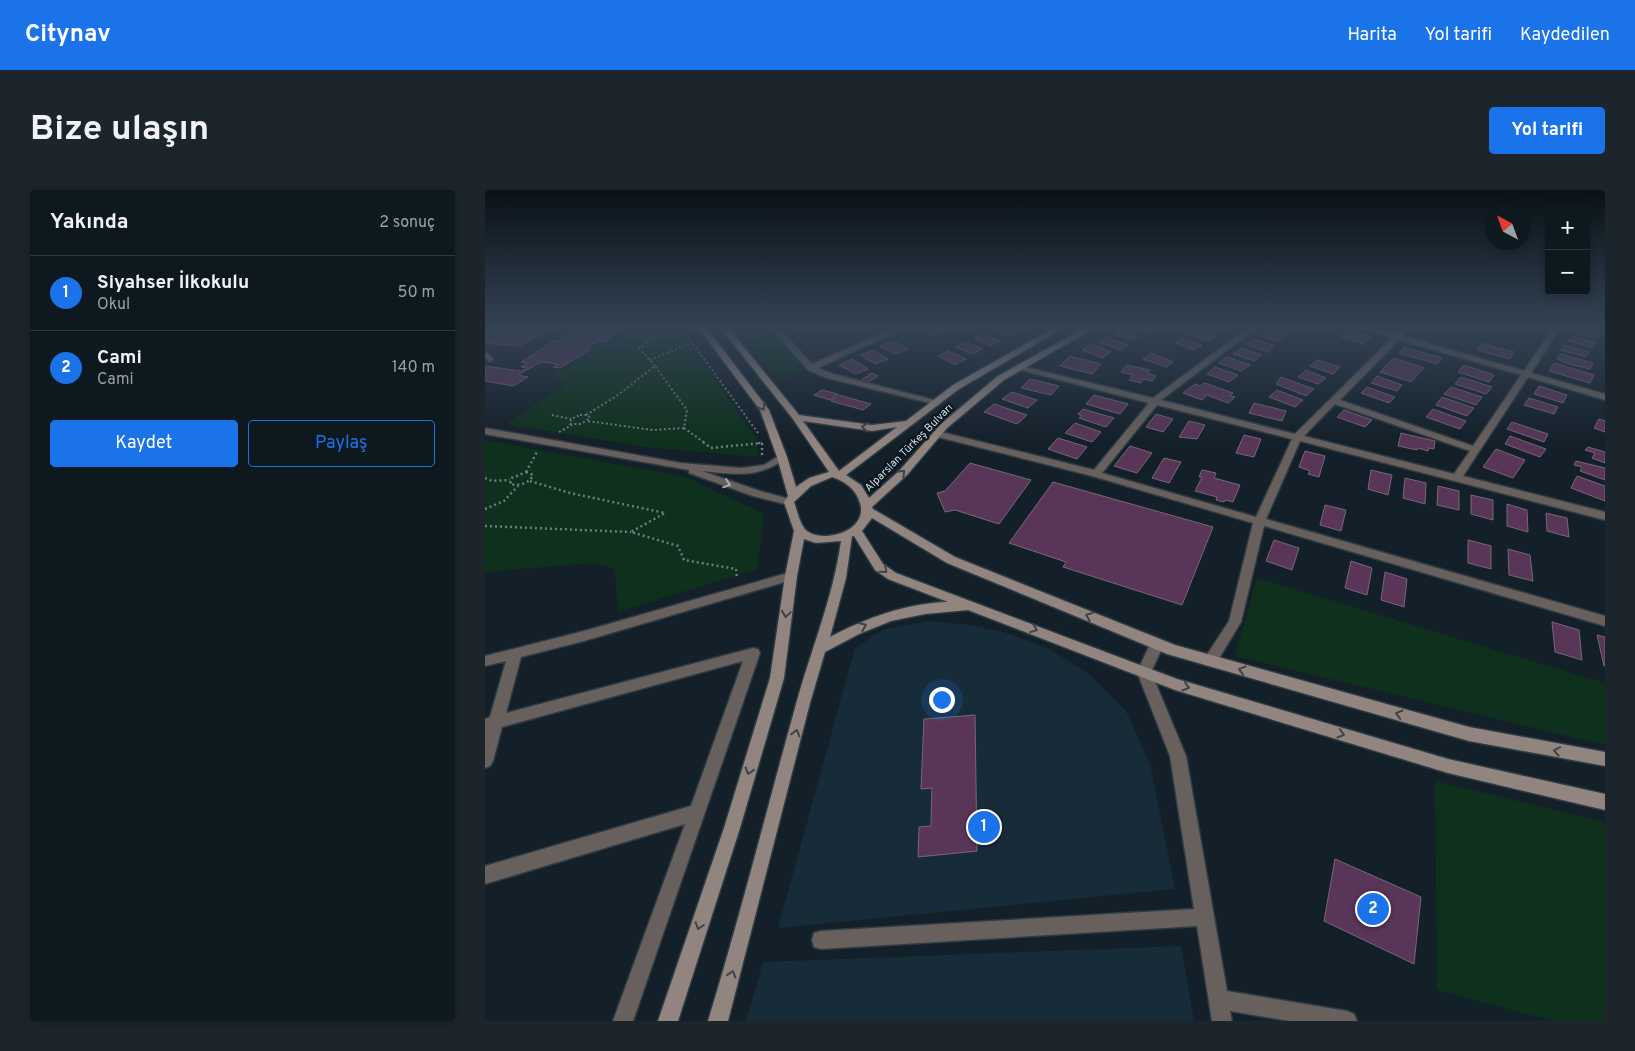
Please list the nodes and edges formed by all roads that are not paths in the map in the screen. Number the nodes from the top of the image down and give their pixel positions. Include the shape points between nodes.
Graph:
1 (731, 365) edge
2 (754, 365) edge
3 (808, 365) edge
4 (818, 365) edge
5 (995, 365) edge
6 (1024, 365) edge
7 (1203, 365) edge
8 (1370, 365) edge
9 (1493, 365) edge
10 (1532, 365) edge
11 (1020, 367) junction
12 (811, 368) junction
13 (1526, 374) junction
14 (1605, 397) edge
15 (1156, 400) junction
16 (1334, 401) junction
17 (938, 402) junction
18 (796, 417) junction
19 (913, 422) junction
20 (485, 431) edge
21 (937, 434) junction
22 (1297, 438) junction
23 (1475, 450) junction
24 (782, 457) junction
25 (681, 466) junction
26 (1096, 474) junction
27 (838, 475) junction
28 (1456, 479) junction
29 (791, 499) junction
30 (867, 509) junction
31 (1605, 516) edge
32 (1259, 523) junction
33 (800, 531) junction
34 (851, 532) junction
35 (791, 576) junction
36 (976, 607) junction
37 (1605, 621) edge
38 (1157, 644) junction
39 (820, 650) junction
40 (515, 654) junction
41 (1211, 661) junction
42 (485, 662) edge
43 (1145, 672) junction
44 (491, 723) edge
45 (1605, 760) edge
46 (485, 761) edge
47 (1605, 802) edge
48 (697, 812) junction
49 (485, 875) edge
50 (1204, 917) junction
51 (821, 940) dead end
52 (1218, 999) junction
53 (623, 1021) edge
54 (668, 1021) edge
55 (718, 1021) edge
56 (1222, 1021) edge
57 (1347, 1021) edge

1 -> 24 main road via 765,410
2 - 18 main road
3 - 12 street
4 - 12 street
5 - 17 main road, Alparslan Türkeş Bulvarı via 956,387
6 - 11 main road, Alparslan Türkeş Bulvarı
7 - 15 street
8 - 16 street
9 - 13 street
10 - 13 street
11 - 15 street
11 - 21 main road, Alparslan Türkeş Bulvarı via 1001,378
12 - 17 street via 830,376
13 - 14 street
13 - 23 street
15 - 22 street
15 - 26 street
16 - 22 street
16 - 23 street
17 - 19 main road, Alparslan Türkeş Bulvarı
19 -> 18 main road via 872,428
18 - 27 main road
19 - 27 main road, Alparslan Türkeş Bulvarı
20 - 25 street
21 - 26 street
30 -> 21 main road, Alparslan Türkeş Bulvarı
22 - 28 street
22 - 32 street
23 - 28 street
24 - 25 street via 767,467 741,471
24 - 29 main road
25 -> 29 street via 757,494
26 - 32 street
27 - 29 main road via 812,480 797,490
27 - 30 main road via 861,492
28 - 31 street
29 - 33 main road
30 - 34 main road via 863,523
38 -> 30 main road via 951,560
32 - 37 street
32 - 41 street via 1235,622
33 - 34 main road via 824,540
33 - 35 main road
34 -> 36 main road via 879,567 892,576
34 - 39 main road
35 - 40 street
35 -> 54 main road via 777,678 732,828
39 -> 36 main road via 859,628 911,610
36 -> 43 main road
38 - 41 main road
38 - 43 street
55 -> 39 main road
40 - 42 street
40 - 44 street
45 -> 41 main road via 1469,734
43 -> 47 main road via 1175,684 1448,766
43 - 50 street via 1178,756
44 - 46 street
44 - 48 street via 753,653
48 - 49 street
48 - 53 street
50 - 51 street
50 - 52 street
52 - 56 street
52 - 57 street

